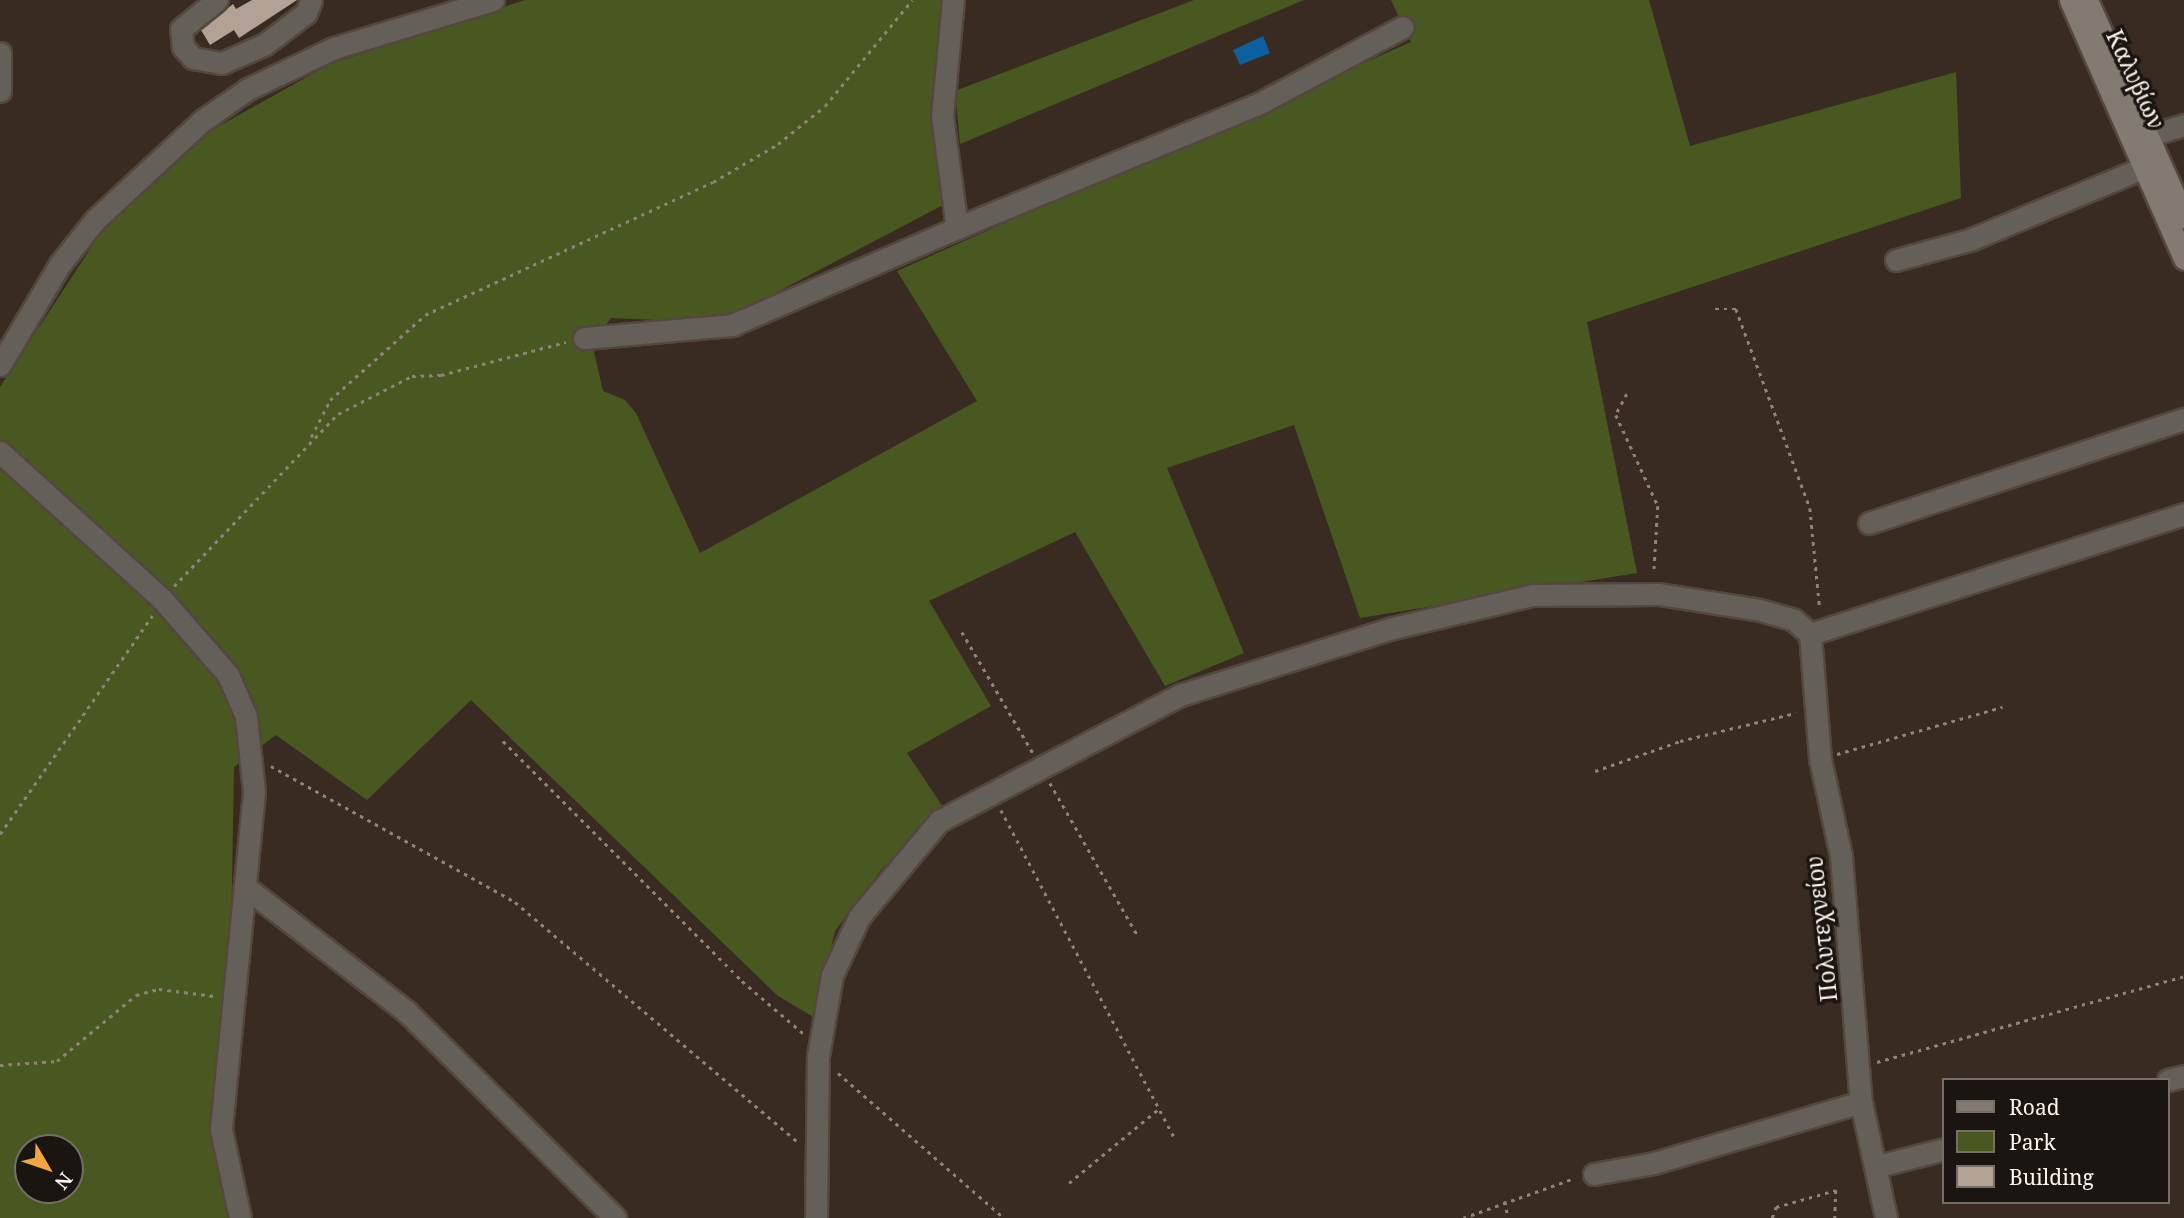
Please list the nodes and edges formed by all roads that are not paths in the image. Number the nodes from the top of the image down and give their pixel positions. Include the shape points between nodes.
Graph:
1 (217, 0) edge
2 (312, 0) edge
3 (493, 0) edge
4 (953, 0) edge
5 (2070, 0) edge
6 (2087, 0) edge
7 (1403, 27) dead end
8 (0, 53) edge
9 (0, 91) edge
10 (2184, 125) edge
11 (2151, 135) junction
12 (2147, 166) junction
13 (2184, 217) edge
14 (957, 228) junction
15 (2184, 259) edge
16 (1896, 260) dead end
17 (584, 338) road end
18 (0, 365) edge
19 (2184, 419) edge
20 (0, 452) edge
21 (2184, 514) edge
22 (1869, 523) dead end
23 (1818, 633) junction
24 (248, 889) junction
25 (1861, 1102) junction
26 (1942, 1150) edge
27 (1878, 1166) junction
28 (1594, 1174) road end
29 (240, 1218) edge
30 (615, 1218) edge
31 (816, 1218) edge
32 (1886, 1218) edge

1 - 2 street via 181,29 183,47 193,58 222,63 265,44 306,13
3 - 18 street via 334,48 248,89 203,120 95,220 60,264
4 - 14 street via 942,116
5 - 12 main road, Καλυβίων
6 - 11 main road, Καλυβίων
7 - 14 street via 1256,105
8 - 9 street
10 - 11 street
11 - 13 main road, Καλυβίων
12 - 15 main road, Καλυβίων
12 - 16 street via 1972,239
14 - 17 street via 732,325
19 - 22 street
20 - 24 street via 162,599 228,675 246,716 253,756
21 - 23 street
23 - 25 street, Πολυτεχνείου via 1815,709 1820,759 1841,856
23 - 31 street via 1760,610 1659,594 1533,595 1324,648 1180,695 939,821 859,917 832,975 818,1050 812,1153
24 - 29 street via 221,1130
24 - 30 street via 407,1012
25 - 27 street, Πολυτεχνείου
25 - 28 street via 1654,1164
26 - 27 street
27 - 32 street, Πολυτεχνείου

